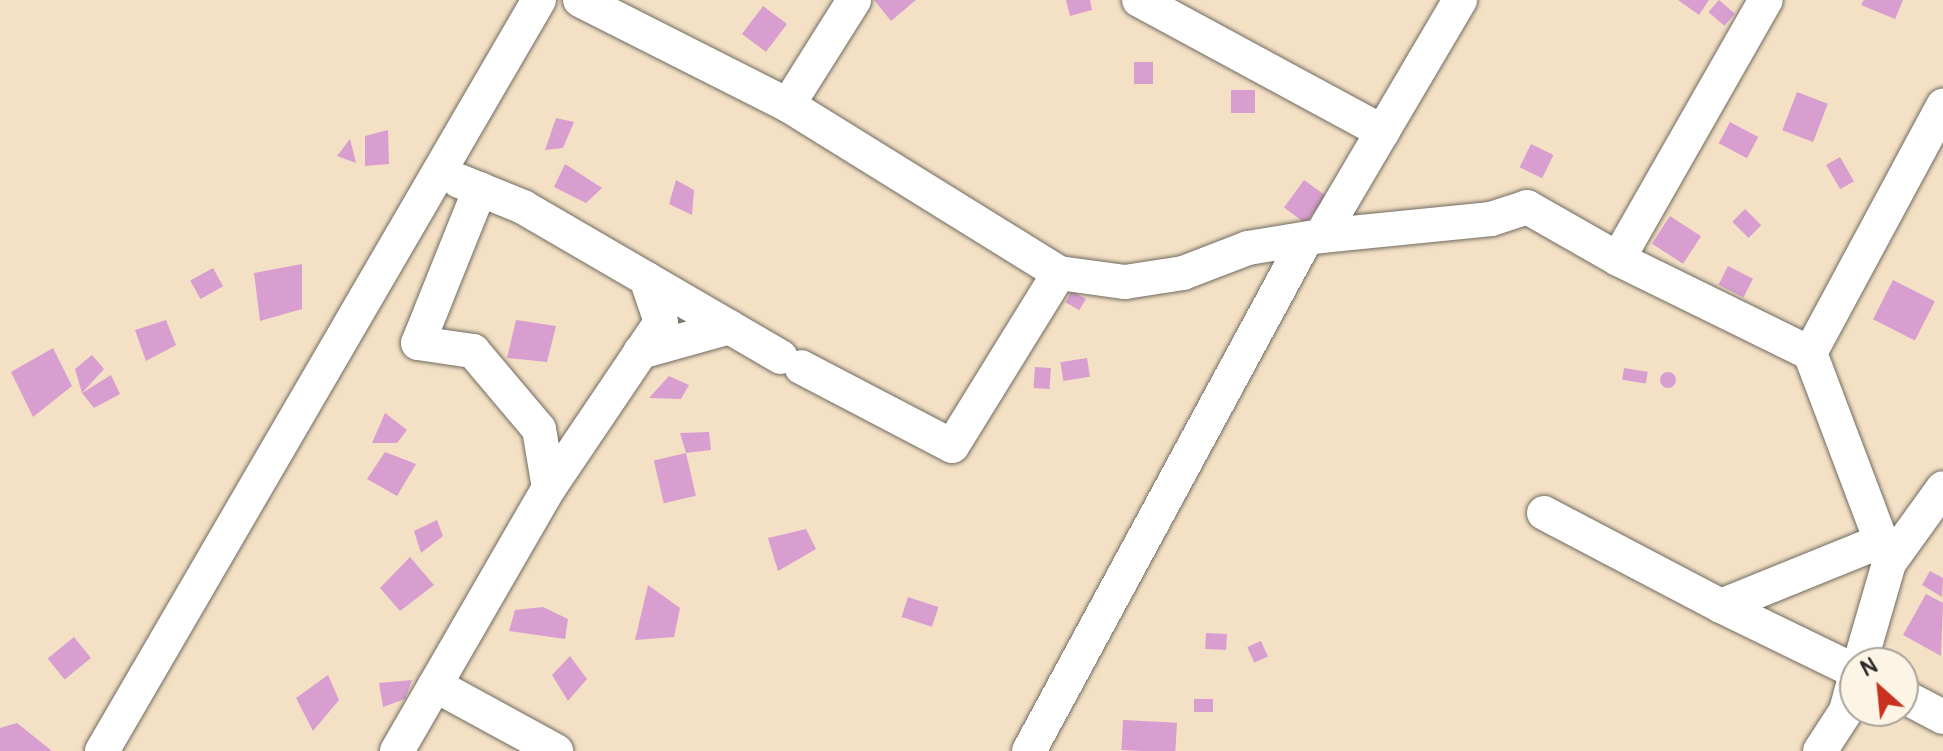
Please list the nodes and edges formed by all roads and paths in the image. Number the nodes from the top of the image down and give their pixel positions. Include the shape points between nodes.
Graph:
1 (539, 0) edge
2 (580, 0) edge
3 (854, 0) edge
4 (1139, 0) edge
5 (1460, 0) edge
6 (1766, 0) edge
7 (788, 105) junction
8 (1943, 106) edge
9 (1383, 132) junction
10 (439, 173) junction
11 (480, 189) junction
12 (1314, 238) junction
13 (1618, 259) junction
14 (1059, 273) junction
15 (646, 278) junction
16 (730, 327) junction
17 (640, 352) junction
18 (1810, 353) junction
19 (549, 488) junction
20 (1943, 488) edge
21 (1544, 513) dead end
22 (1885, 552) junction
23 (1721, 606) junction
24 (1864, 647) edge
25 (1839, 663) edge
26 (435, 685) junction
27 (1919, 704) edge
28 (1943, 717) edge
29 (1839, 722) edge
30 (102, 751) edge
31 (397, 751) edge
32 (556, 751) edge
33 (1029, 751) edge
34 (1820, 751) edge

1 - 10 street
2 - 7 street
3 - 7 street
4 - 9 street
5 - 9 street
6 - 13 street
7 - 14 street
8 - 18 street
9 - 12 street
10 - 11 street
10 - 30 street
11 - 15 street via 523,207
11 - 19 street via 418,343 473,351 539,429
12 - 13 street via 1491,219 1527,207
12 - 14 street via 1248,248 1183,273 1125,282
12 - 33 street
13 - 18 street
14 - 16 street via 952,446
15 - 16 street
15 - 17 street via 661,322
16 - 17 street
17 - 19 street
18 - 22 street
19 - 26 street
20 - 22 street
21 - 23 street
22 - 23 street
22 - 24 street
23 - 25 street
26 - 31 street
26 - 32 street
27 - 28 street
29 - 34 street

